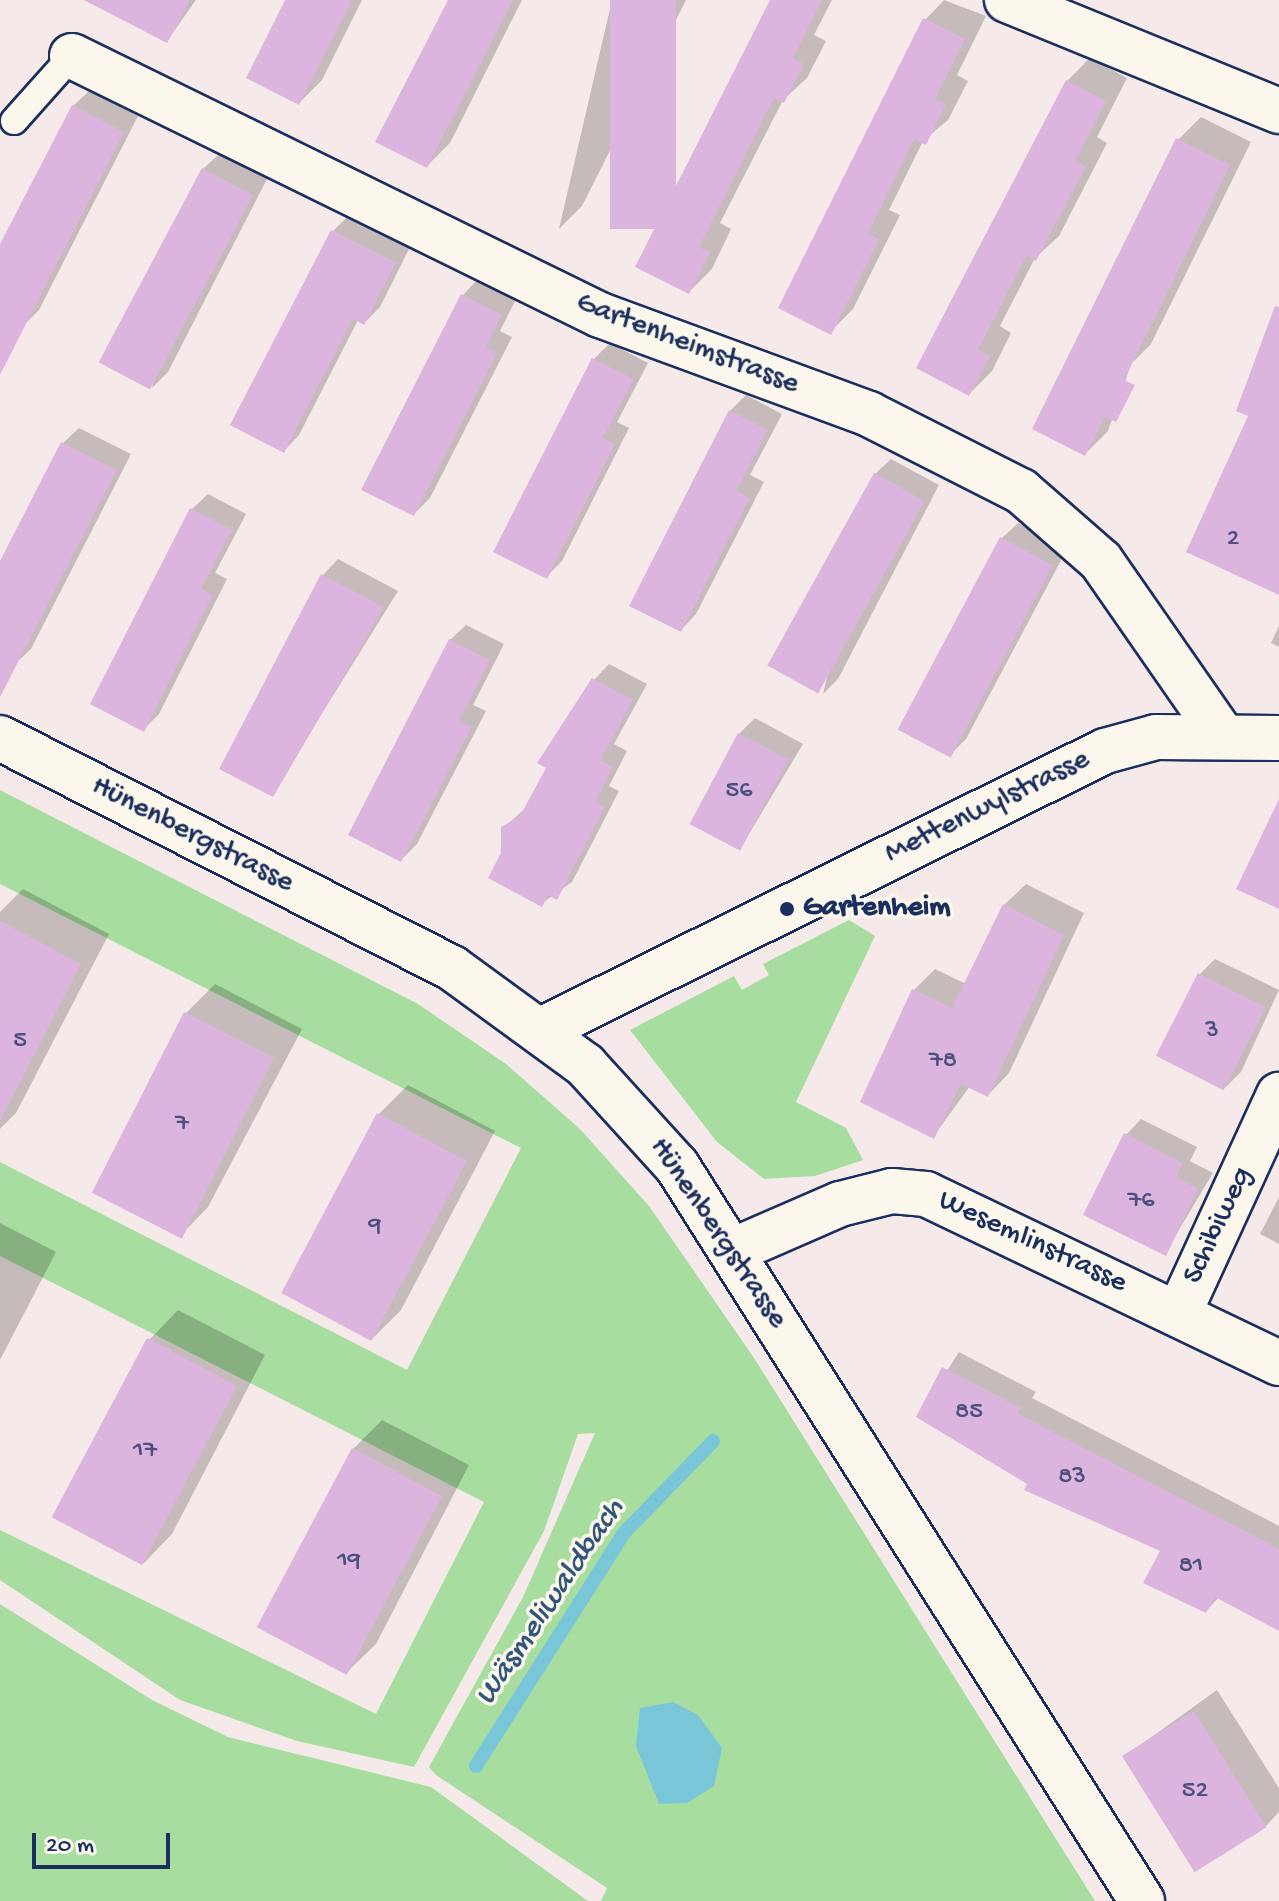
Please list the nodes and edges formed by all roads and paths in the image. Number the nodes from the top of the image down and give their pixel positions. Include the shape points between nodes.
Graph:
1 (1007, 0) edge
2 (72, 56) joint
3 (1279, 111) edge
4 (14, 121) dead end
5 (1220, 732) junction
6 (0, 738) edge
7 (1279, 738) edge
8 (541, 1030) junction
9 (1279, 1095) edge
10 (732, 1251) junction
11 (1179, 1313) junction
12 (1279, 1363) edge
13 (1142, 1901) edge

1 - 3 street
2 - 4 lane
2 - 5 street, Gartenheimstrasse via 600,315 869,414 1021,491 1101,561
5 - 7 street, Mettenwylstrasse
5 - 8 street, Mettenwylstrasse via 1156,737 1052,773
6 - 8 street, Hünenbergstrasse via 452,968
8 - 10 street, Hünenbergstrasse via 637,1118
9 - 11 street, Schibiweg
10 - 11 street, Wesemlinstrasse via 840,1204 892,1191 926,1194
10 - 13 street, Hünenbergstrasse
11 - 12 street, Wesemlinstrasse

